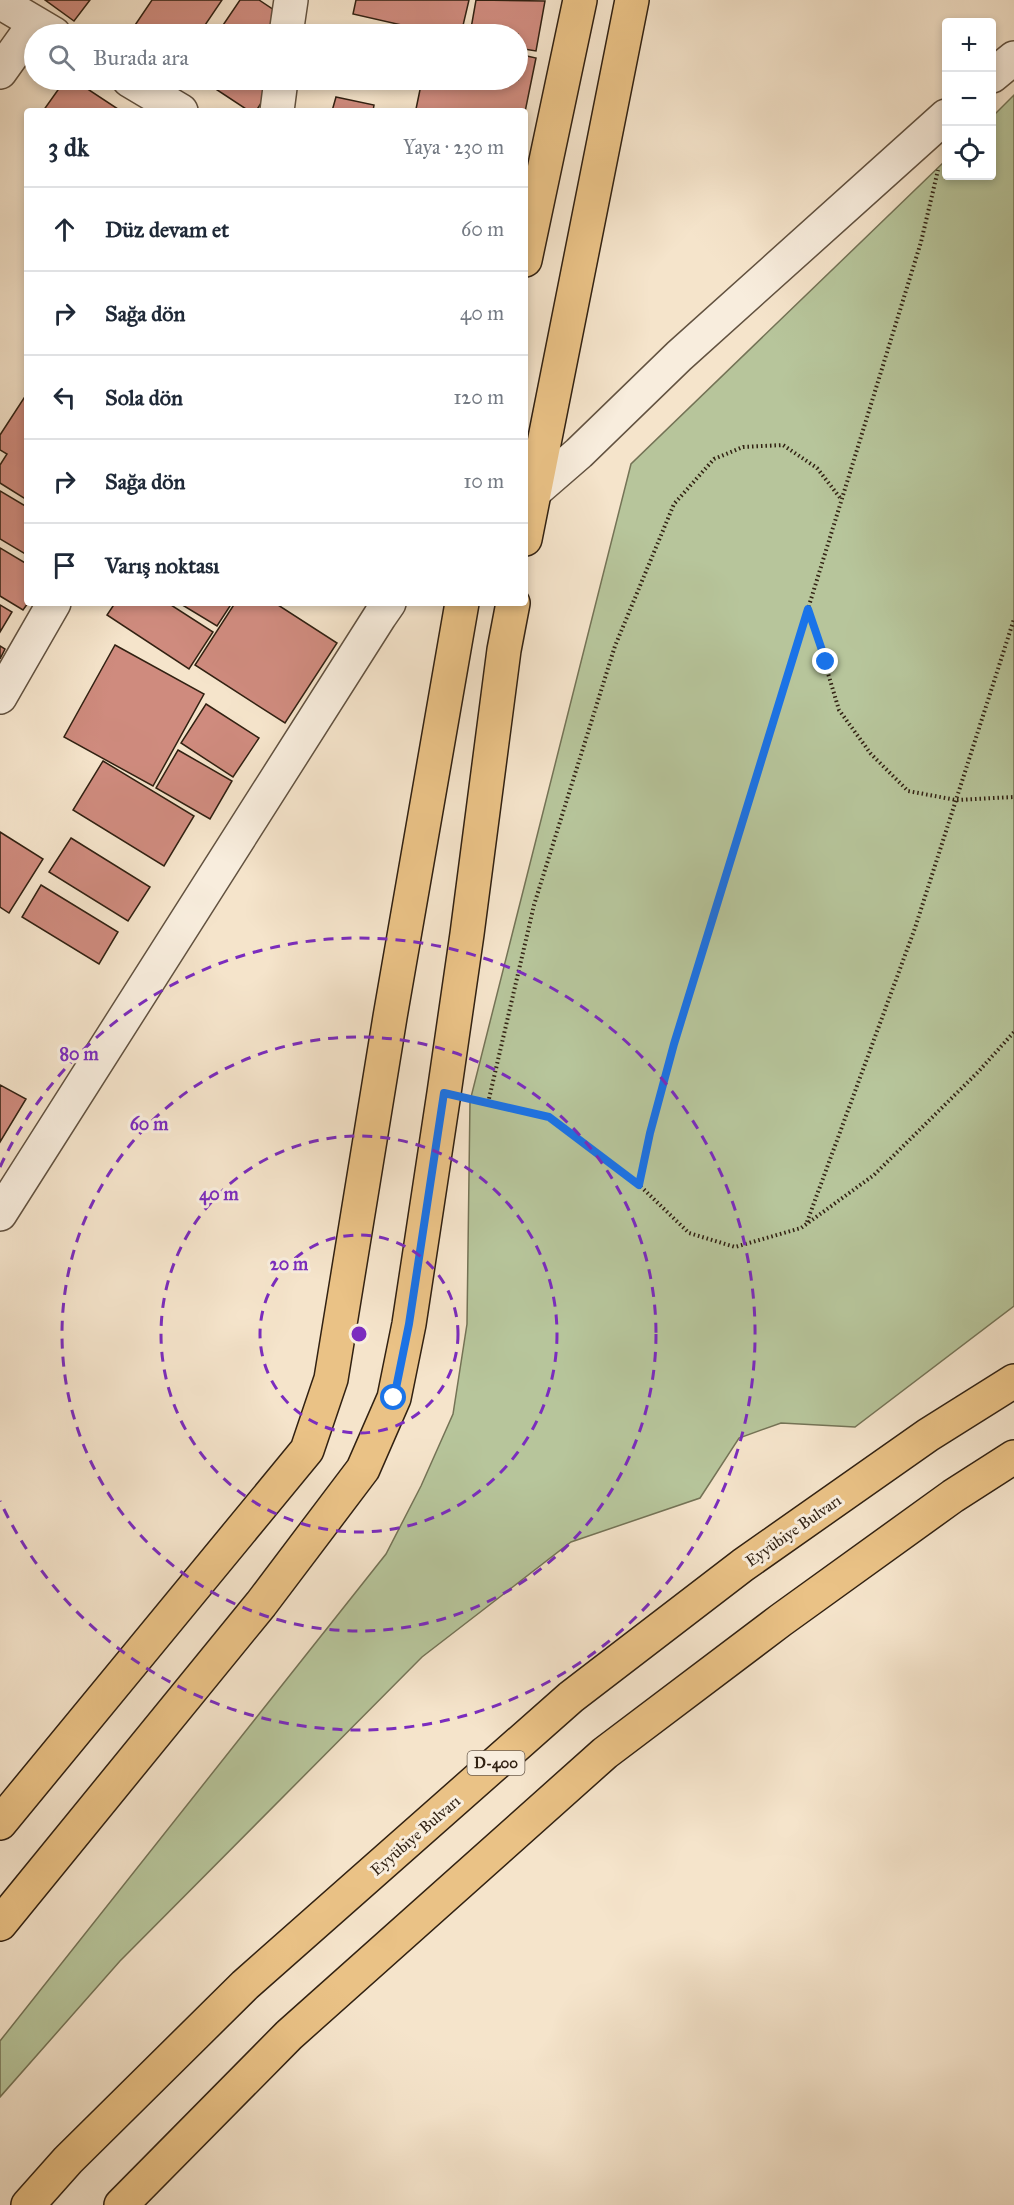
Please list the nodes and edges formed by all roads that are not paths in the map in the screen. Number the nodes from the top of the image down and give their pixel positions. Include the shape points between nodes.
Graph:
1 (291, 0) edge
2 (580, 0) edge
3 (632, 0) edge
4 (0, 2) edge
5 (36, 24) edge
6 (287, 24) edge
7 (24, 49) edge
8 (1014, 58) edge
9 (0, 72) edge
10 (996, 73) edge
11 (146, 90) edge
12 (280, 90) edge
13 (176, 108) edge
14 (277, 108) edge
15 (942, 120) edge
16 (528, 246) edge
17 (529, 491) edge
18 (52, 606) edge
19 (387, 606) edge
20 (461, 606) edge
21 (512, 606) edge
22 (0, 697) edge
23 (0, 1214) edge
24 (1014, 1381) edge
25 (1014, 1457) edge
26 (0, 1823) edge
27 (0, 1924) edge
28 (28, 2205) edge
29 (121, 2205) edge

1 - 6 street
2 - 16 main road
3 - 17 main road
4 - 5 street
7 - 9 street
8 - 10 street
11 - 13 street
12 - 14 street
15 - 17 street via 679,356 579,453
18 - 22 street
19 - 23 street
20 - 26 main road via 331,1379 307,1450
21 - 27 main road via 444,1093 394,1398 363,1469 261,1604
24 - 28 main road, Eyyübiye Bulvarı / D-400 via 928,1435 743,1565 571,1697 245,1985 68,2160
25 - 29 main road via 905,1530 605,1752 289,2035

